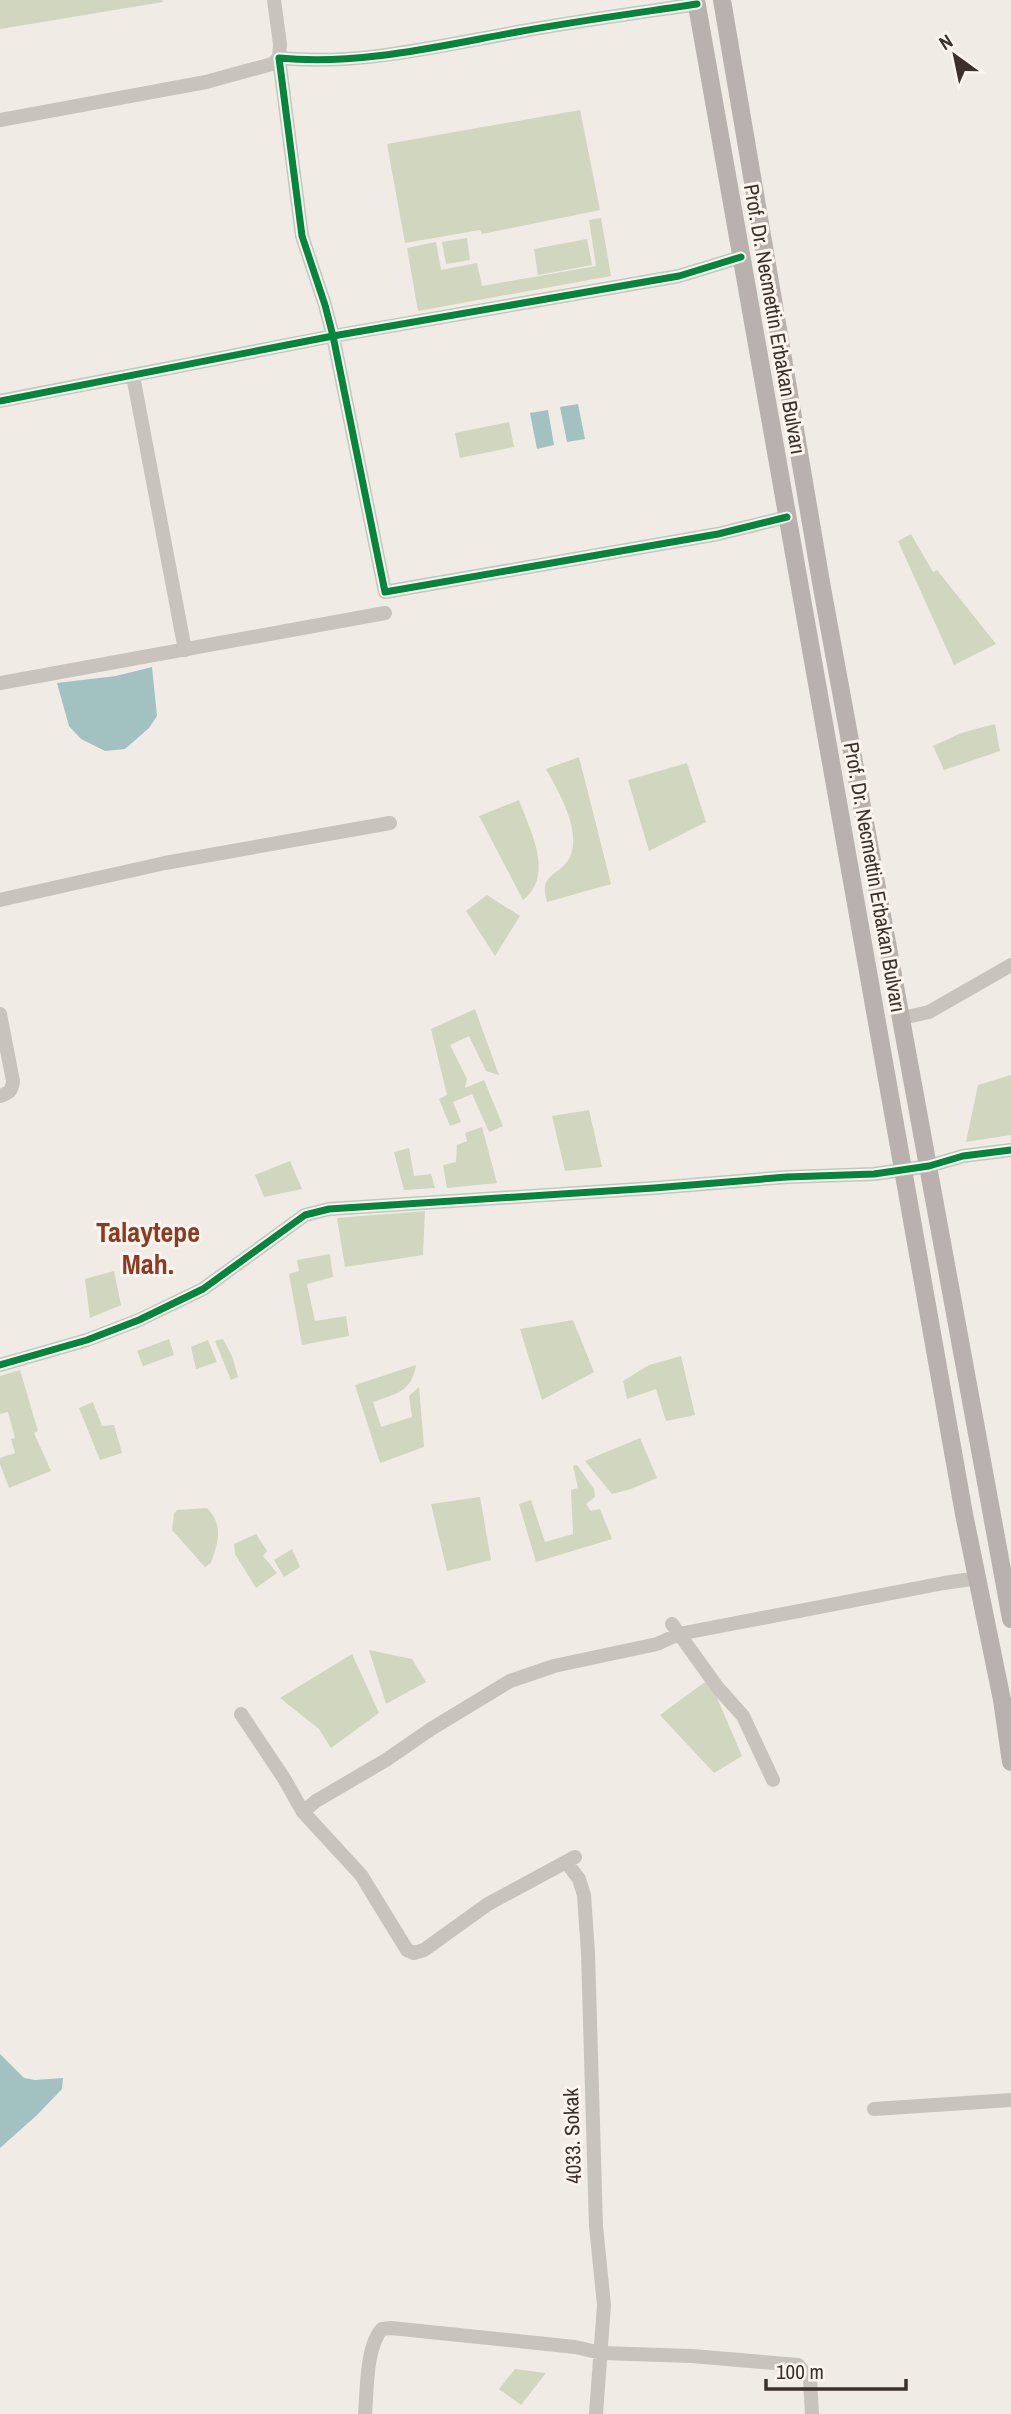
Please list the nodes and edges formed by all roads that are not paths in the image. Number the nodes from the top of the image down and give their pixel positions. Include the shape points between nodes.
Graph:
1 (274, 0) edge
2 (722, 0) edge
3 (697, 2) edge
4 (279, 58) junction
5 (0, 120) edge
6 (741, 257) junction
7 (333, 336) junction
8 (134, 376) junction
9 (0, 401) edge
10 (787, 517) junction
11 (385, 613) dead end
12 (186, 650) junction
13 (0, 682) edge
14 (390, 823) dead end
15 (0, 900) edge
16 (1011, 965) edge
17 (0, 1014) edge
18 (902, 1018) junction
19 (0, 1096) edge
20 (1011, 1150) edge
21 (929, 1166) junction
22 (904, 1171) junction
23 (0, 1365) edge
24 (978, 1578) junction
25 (1011, 1619) edge
26 (676, 1629) junction
27 (241, 1714) dead end
28 (1011, 1762) edge
29 (773, 1780) dead end
30 (303, 1812) junction
31 (1011, 2100) edge
32 (874, 2109) dead end
33 (601, 2353) junction
34 (812, 2409) edge
35 (365, 2414) edge
36 (596, 2414) edge

1 - 4 street
2 - 18 main road, Prof. Dr. Necmettin Erbakan Bulvarı via 822,588
3 - 4 street via 405,52 313,61
3 - 6 main road, Prof. Dr. Necmettin Erbakan Bulvarı
4 - 5 street via 272,64 206,82
4 - 7 street via 302,236
6 - 7 street via 679,276
6 - 10 main road, Prof. Dr. Necmettin Erbakan Bulvarı
7 - 8 street
7 - 10 street via 385,592 705,536
8 - 9 street
8 - 12 street
10 - 22 main road, Prof. Dr. Necmettin Erbakan Bulvarı
11 - 12 street
12 - 13 street
14 - 15 street via 164,863
16 - 18 street via 929,1012
17 - 19 street via 13,1082 9,1093
18 - 21 main road, Prof. Dr. Necmettin Erbakan Bulvarı
20 - 21 street
21 - 22 street
21 - 25 main road, Prof. Dr. Necmettin Erbakan Bulvarı
22 - 23 street via 329,1209 305,1215 203,1289 139,1321
22 - 24 main road, Prof. Dr. Necmettin Erbakan Bulvarı
24 - 26 street
24 - 28 main road, Prof. Dr. Necmettin Erbakan Bulvarı
26 - 29 street via 743,1716
26 - 30 street via 657,1644 554,1666 510,1681
27 - 30 street
30 - 33 street, 4033. Sokak via 361,1875 407,1950 414,1953 488,1904 570,1860 584,1895 588,1953 596,2226 604,2305
31 - 32 street
33 - 34 street via 798,2365 810,2379
33 - 35 street via 382,2329 372,2348
33 - 36 street, 4033. Sokak

